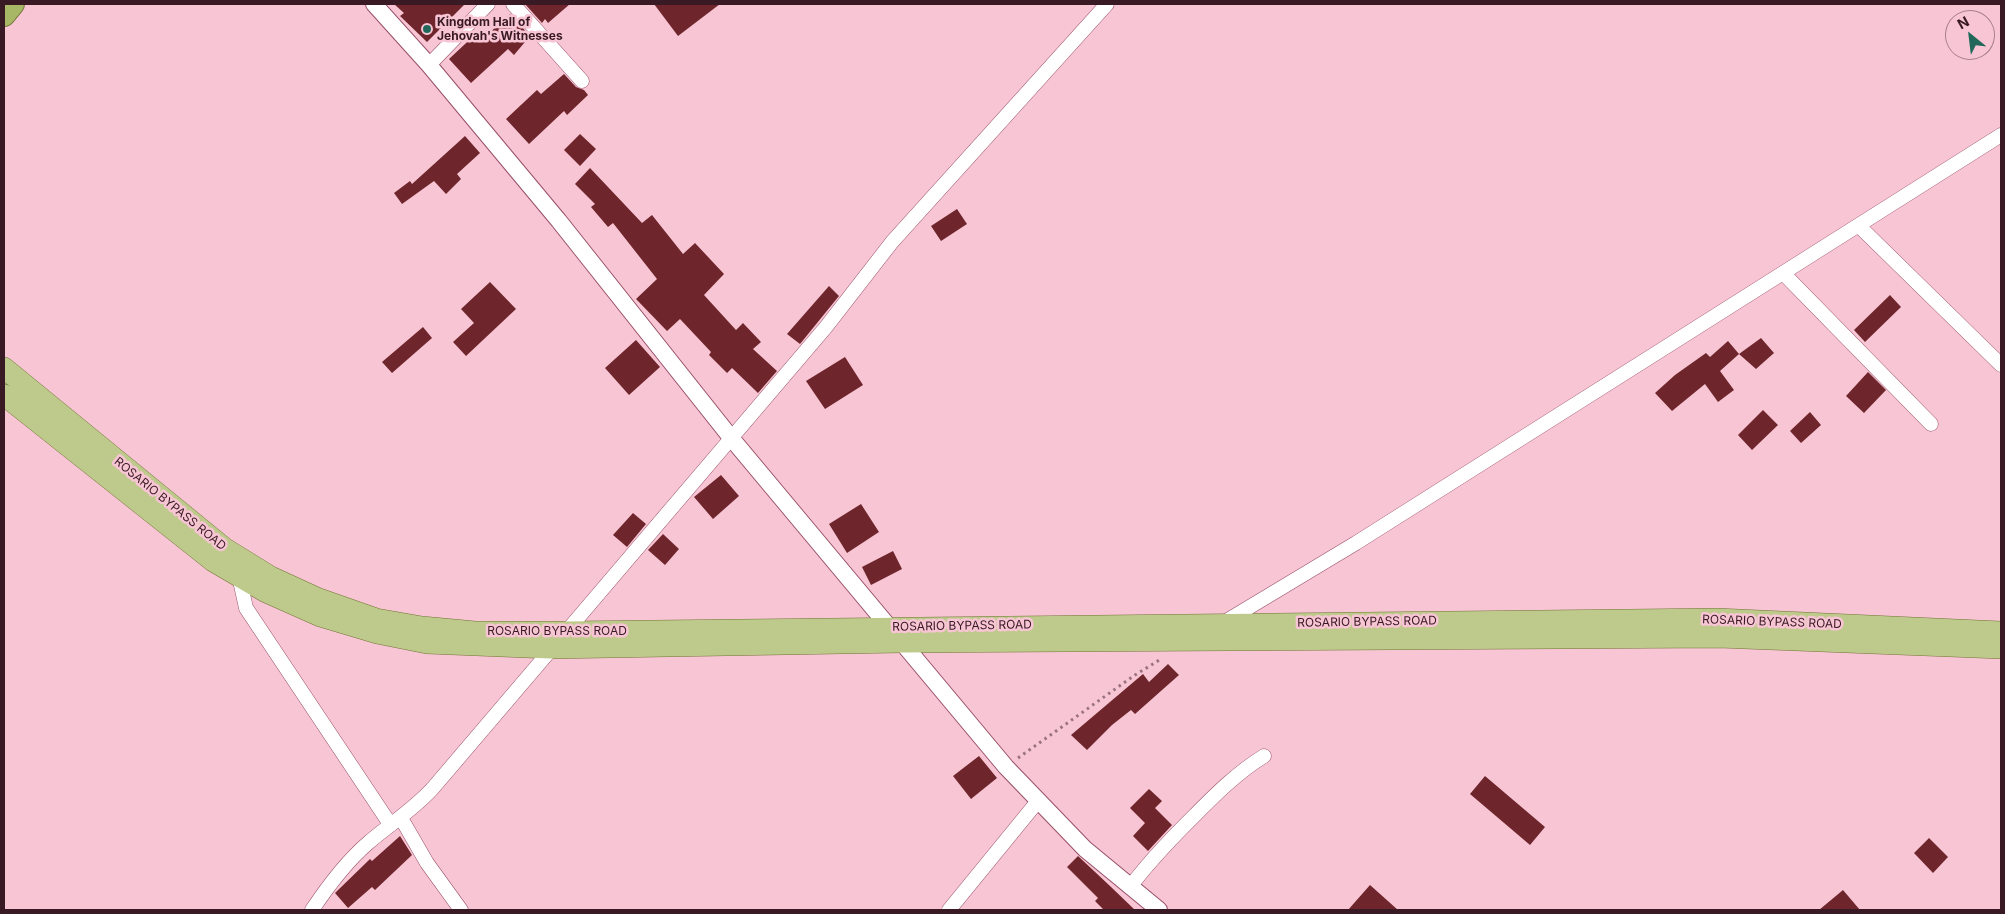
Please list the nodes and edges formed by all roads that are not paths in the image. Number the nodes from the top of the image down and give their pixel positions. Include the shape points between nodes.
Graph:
1 (13, 4) edge
2 (374, 4) edge
3 (488, 4) edge
4 (513, 4) edge
5 (1107, 4) edge
6 (4, 15) edge
7 (429, 65) junction
8 (582, 81) dead end
9 (2001, 135) edge
10 (1859, 226) junction
11 (1784, 274) junction
12 (2001, 365) edge
13 (4, 368) edge
14 (4, 395) edge
15 (1931, 424) dead end
16 (732, 439) junction
17 (239, 576) junction
18 (1222, 624) junction
19 (565, 632) junction
20 (2001, 632) edge
21 (894, 634) junction
22 (551, 648) junction
23 (2001, 648) edge
24 (1264, 756) dead end
25 (1038, 801) junction
26 (396, 821) junction
27 (1130, 886) junction
28 (312, 910) edge
29 (461, 910) edge
30 (949, 910) edge
31 (1160, 910) edge

1 - 6 highway
2 - 7 street
3 - 7 street
4 - 8 street
5 - 16 street via 903,229
7 - 16 street via 559,221
9 - 10 street
10 - 11 street
10 - 12 street
11 - 15 street
11 - 18 street
13 - 19 main road, ROSARIO BYPASS ROAD via 224,548 271,577 319,599 376,619 475,632
14 - 17 main road, ROSARIO BYPASS ROAD via 213,561
16 - 19 street
16 - 21 street
17 - 22 main road, ROSARIO BYPASS ROAD via 320,616 377,633 427,643
17 - 26 street via 246,608
18 - 20 main road, ROSARIO BYPASS ROAD via 1717,619
18 - 21 main road, ROSARIO BYPASS ROAD
19 - 21 main road, ROSARIO BYPASS ROAD
19 - 22 street
21 - 22 main road, ROSARIO BYPASS ROAD
21 - 23 main road, ROSARIO BYPASS ROAD via 1719,637
21 - 25 street
22 - 26 street via 428,794
24 - 27 street via 1237,773 1147,864
25 - 27 street via 1085,850
25 - 30 street
26 - 28 street via 346,864
26 - 29 street
27 - 31 street

